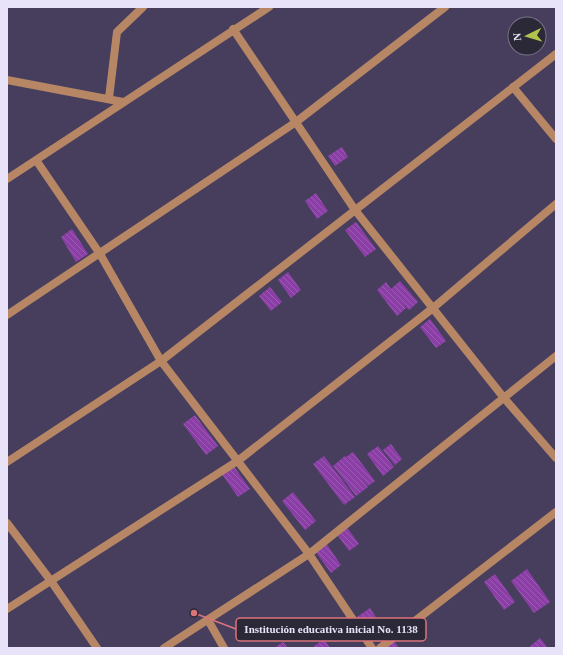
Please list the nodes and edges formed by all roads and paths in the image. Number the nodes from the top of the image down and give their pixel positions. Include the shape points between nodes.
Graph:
1 (143, 7) edge
2 (268, 7) edge
3 (445, 7) edge
4 (233, 29) junction
5 (556, 54) edge
6 (7, 80) edge
7 (513, 87) junction
8 (108, 98) junction
9 (123, 102) junction
10 (296, 122) junction
11 (556, 140) edge
12 (36, 160) junction
13 (7, 179) edge
14 (556, 204) edge
15 (355, 210) junction
16 (100, 254) junction
17 (433, 308) junction
18 (7, 315) edge
19 (556, 356) edge
20 (161, 361) junction
21 (504, 398) junction
22 (556, 458) edge
23 (238, 460) junction
24 (7, 462) edge
25 (556, 512) edge
26 (7, 523) edge
27 (309, 554) junction
28 (51, 581) junction
29 (7, 609) edge
30 (208, 620) junction
31 (97, 648) edge
32 (164, 648) edge
33 (224, 648) edge
34 (372, 648) edge
35 (380, 648) edge

1 - 8 street via 117,32
2 - 4 street
3 - 10 street
4 - 9 street
4 - 10 street
5 - 7 street
6 - 8 street
7 - 11 street
7 - 15 street
8 - 9 street
9 - 12 street
10 - 15 street
10 - 16 street
12 - 13 street
12 - 16 street
14 - 17 street
15 - 17 street
15 - 20 street
16 - 18 street
16 - 20 street
17 - 21 street
17 - 23 street
19 - 21 street
20 - 23 street
20 - 24 street
21 - 22 street
21 - 27 street
23 - 27 street
23 - 28 street
25 - 35 street
26 - 28 street
27 - 30 street
27 - 34 street
28 - 29 street
28 - 31 street
30 - 32 street
30 - 33 street

